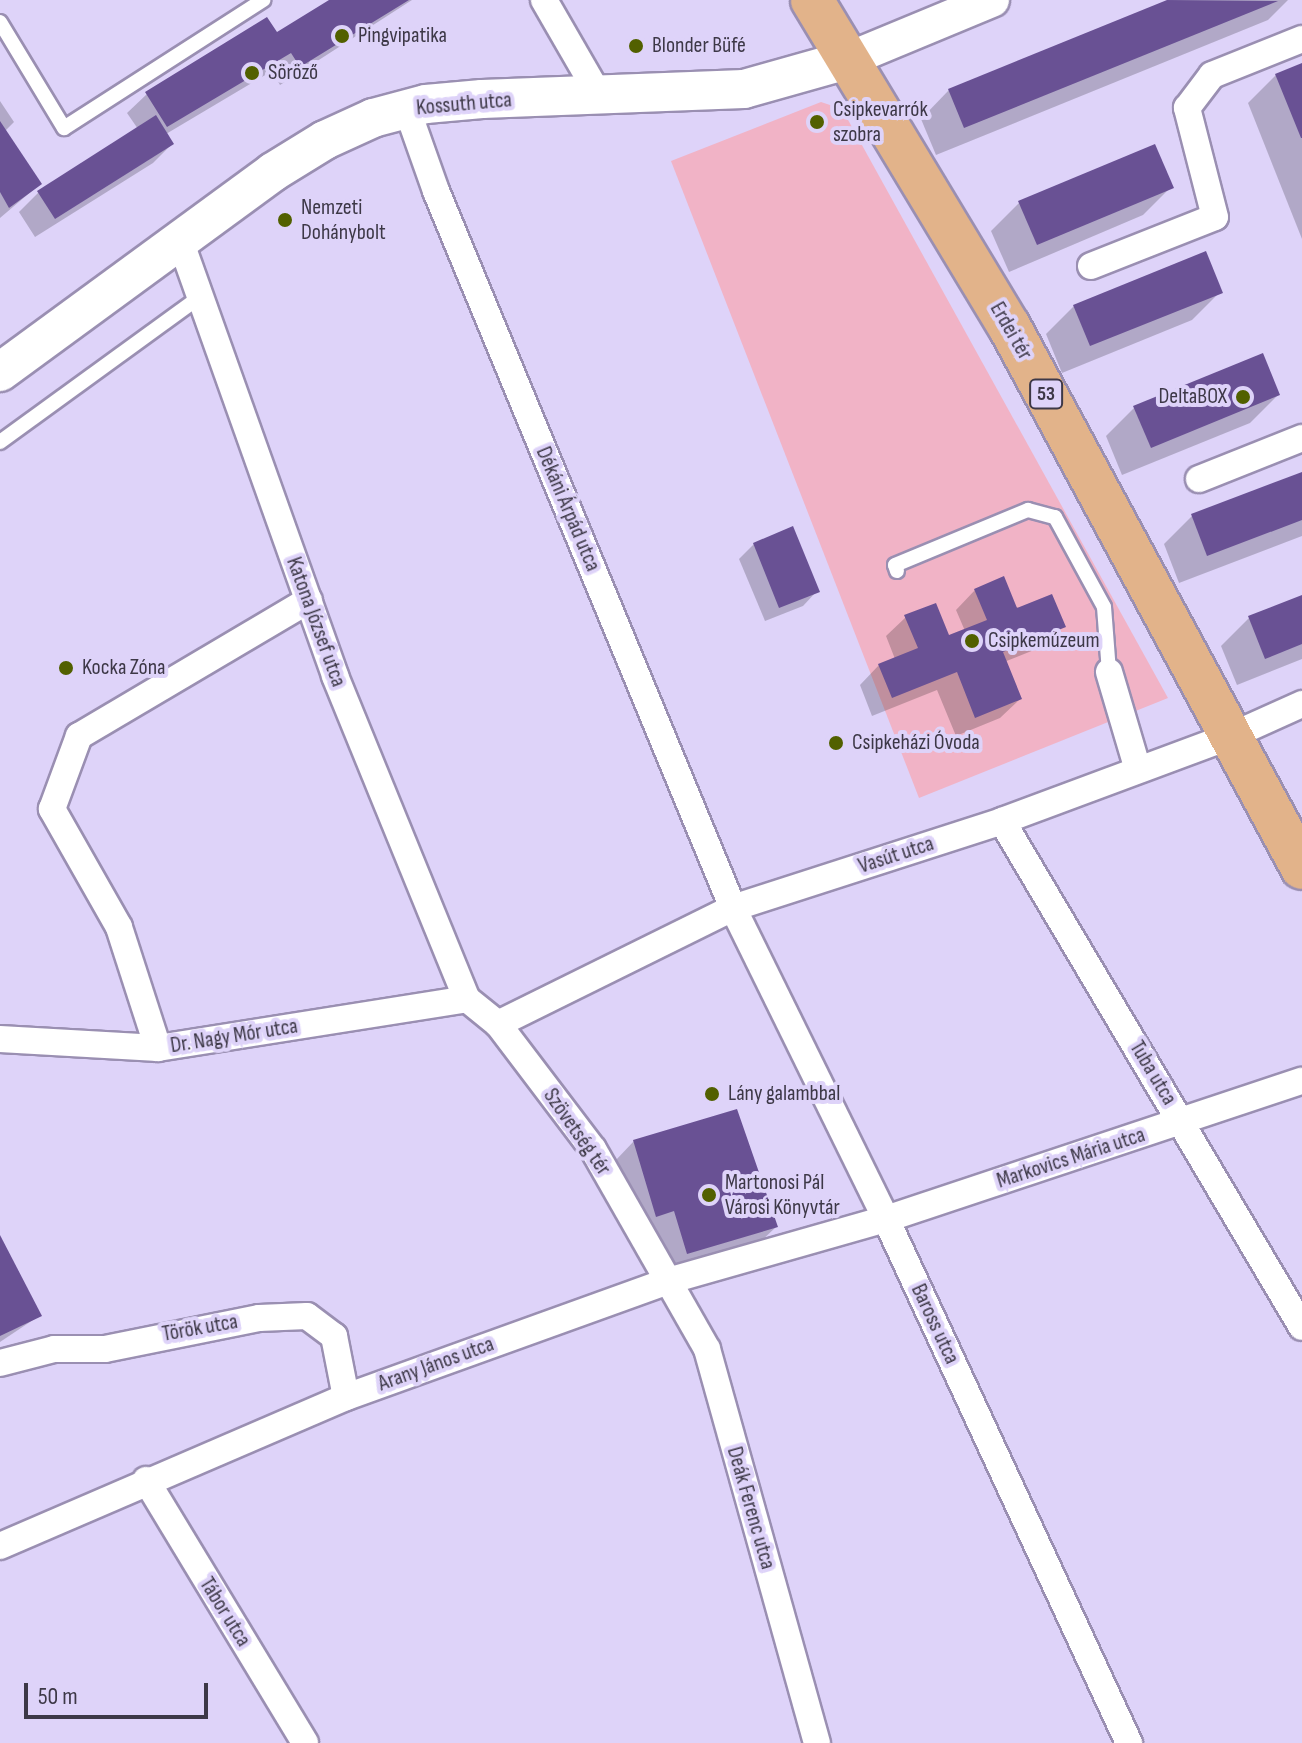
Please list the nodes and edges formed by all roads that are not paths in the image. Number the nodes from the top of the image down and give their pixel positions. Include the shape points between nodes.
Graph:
1 (263, 0) edge
2 (544, 0) edge
3 (812, 0) edge
4 (992, 0) edge
5 (0, 22) edge
6 (1302, 39) edge
7 (847, 60) junction
8 (600, 97) junction
9 (407, 109) junction
10 (180, 240) junction
11 (1091, 266) dead end
12 (197, 299) junction
13 (0, 372) edge
14 (1302, 438) edge
15 (0, 442) edge
16 (1199, 479) dead end
17 (897, 571) dead end
18 (309, 600) junction
19 (1109, 672) joint
20 (1302, 704) edge
21 (1233, 735) junction
22 (1138, 770) junction
23 (1002, 821) junction
24 (1302, 868) edge
25 (733, 908) junction
26 (467, 999) junction
27 (498, 1024) junction
28 (0, 1039) edge
29 (158, 1048) junction
30 (1302, 1081) edge
31 (1181, 1121) junction
32 (886, 1219) junction
33 (668, 1281) junction
34 (1302, 1327) edge
35 (0, 1363) edge
36 (346, 1397) junction
37 (146, 1480) junction
38 (0, 1546) edge
39 (305, 1743) edge
40 (817, 1743) edge
41 (1129, 1743) edge

1 - 5 lane via 64,128
2 - 8 street
3 - 7 main road, 53
4 - 7 street, Kossuth utca
6 - 11 street via 1212,75 1187,108 1215,217
7 - 8 main road, Kossuth utca via 744,89
7 - 21 main road, Erdei tér / 53 via 1009,326
8 - 9 main road, Kossuth utca via 482,99
9 - 10 main road, Kossuth utca via 325,140
9 - 25 street, Dékáni Árpád utca via 436,191
10 - 12 street, Katona József utca
10 - 13 main road, Kossuth utca
12 - 15 lane
12 - 18 street, Katona József utca
14 - 16 street
17 - 19 lane via 895,565 1028,510 1055,517 1104,607
18 - 26 street, Katona József utca
18 - 29 street via 79,736 52,809 119,927
19 - 22 street
20 - 21 street, Vasút utca
21 - 22 street, Vasút utca
21 - 24 main road, 53
22 - 23 street, Vasút utca
23 - 25 street, Vasút utca
23 - 31 street, Tuba utca
25 - 27 street, Vasút utca
25 - 32 street, Baross utca
26 - 27 street, Szövetség tér
26 - 29 street, Dr. Nagy Mór utca
27 - 33 street, Szövetség tér via 593,1149
28 - 29 street, Dr. Nagy Mór utca
30 - 31 street, Markovics Mária utca
31 - 32 street, Markovics Mária utca
31 - 34 street, Tuba utca
32 - 33 street, Arany János utca
32 - 41 street, Baross utca
33 - 36 street, Arany János utca
33 - 40 street, Deák Ferenc utca via 707,1349
35 - 36 street, Török utca via 54,1349 105,1349 259,1318 307,1316 334,1336
36 - 37 street, Arany János utca
37 - 38 street, Arany János utca
37 - 39 street, Tábor utca

